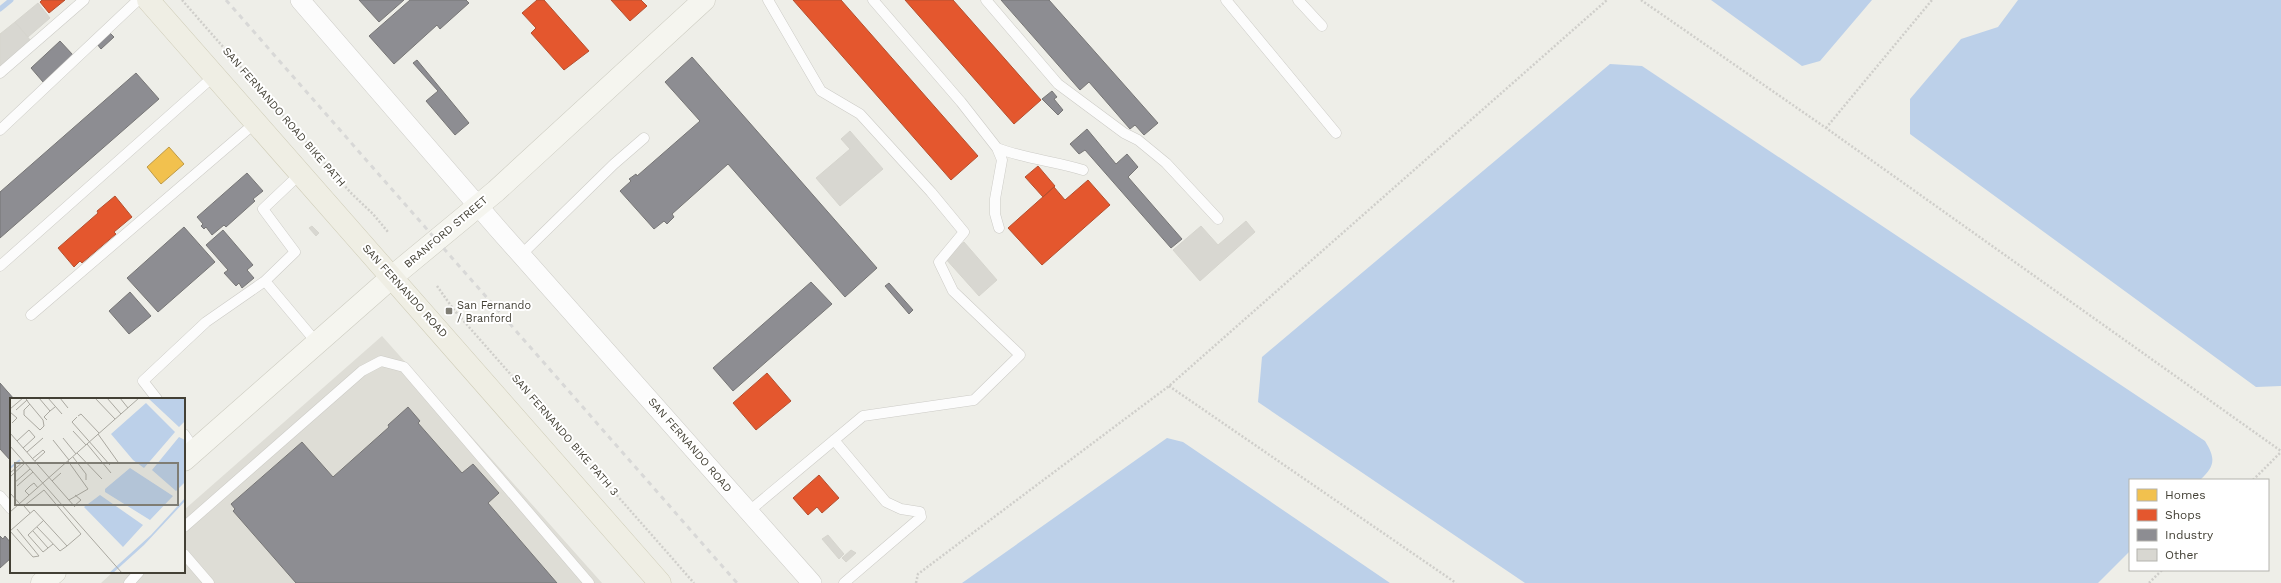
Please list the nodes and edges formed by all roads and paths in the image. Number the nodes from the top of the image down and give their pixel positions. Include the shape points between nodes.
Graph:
1 (84, 0) edge
2 (138, 0) edge
3 (148, 0) edge
4 (182, 0) edge
5 (300, 0) edge
6 (704, 0) edge
7 (768, 0) edge
8 (873, 0) edge
9 (986, 0) edge
10 (1226, 0) edge
11 (1298, 0) edge
12 (1607, 0) edge
13 (1641, 0) edge
14 (1932, 0) edge
15 (1322, 26) dead end
16 (0, 73) edge
17 (214, 76) junction
18 (255, 123) junction
19 (1826, 128) junction
20 (0, 130) edge
21 (1336, 133) dead end
22 (644, 138) dead end
23 (997, 148) junction
24 (1083, 170) dead end
25 (300, 174) junction
26 (478, 205) junction
27 (1218, 219) dead end
28 (999, 228) dead end
29 (388, 232) dead end
30 (522, 254) junction
31 (0, 266) edge
32 (392, 277) junction
33 (266, 281) junction
34 (437, 286) dead end
35 (31, 315) dead end
36 (317, 343) junction
37 (1169, 386) junction
38 (156, 398) edge
39 (834, 440) junction
40 (188, 448) edge
41 (2281, 451) edge
42 (2254, 479) edge
43 (0, 496) edge
44 (10, 508) edge
45 (748, 512) junction
46 (185, 525) edge
47 (185, 555) edge
48 (2161, 571) edge
49 (54, 573) edge
50 (138, 573) edge
51 (42, 583) edge
52 (129, 583) edge
53 (209, 583) edge
54 (589, 583) edge
55 (660, 583) edge
56 (694, 583) edge
57 (812, 583) edge
58 (844, 583) edge
59 (916, 583) edge
60 (1456, 583) edge
61 (2149, 583) edge

1 - 16 lane
2 - 20 lane
3 - 17 main road, SAN FERNANDO ROAD
4 - 29 path, SAN FERNANDO ROAD BIKE PATH
5 - 26 street, SAN FERNANDO ROAD
6 - 26 main road, BRANFORD STREET
7 - 39 lane via 821,91 860,114 964,232 939,262 953,291 1020,355 974,400 863,416
8 - 23 lane
9 - 27 lane via 1058,84 1124,133 1138,140 1166,163
10 - 21 lane
11 - 15 lane
12 - 37 path
13 - 19 path
14 - 19 path
17 - 18 main road, SAN FERNANDO ROAD
17 - 31 lane
18 - 25 main road, SAN FERNANDO ROAD
18 - 35 lane
19 - 41 path
22 - 30 lane via 608,169
23 - 24 lane via 1016,156 1062,163
23 - 28 lane via 1002,160 995,200
25 - 32 main road, SAN FERNANDO ROAD
25 - 33 lane via 263,209 295,252
26 - 30 street, SAN FERNANDO ROAD
26 - 32 main road, BRANFORD STREET
30 - 45 street, SAN FERNANDO ROAD
32 - 36 main road, BRANFORD STREET
32 - 55 main road, SAN FERNANDO ROAD
33 - 36 lane
33 - 38 lane via 206,322 143,381
34 - 56 path, SAN FERNANDO BIKE PATH 3 via 454,310
36 - 40 main road, BRANFORD STREET
37 - 59 path via 918,574
37 - 60 path
39 - 45 lane
39 - 58 lane via 886,502 901,510 920,512 921,517
41 - 42 path
43 - 44 lane
45 - 57 street, SAN FERNANDO ROAD
46 - 54 lane via 362,371 381,361 404,367
47 - 53 lane
48 - 61 path
49 - 51 main road
50 - 52 lane

